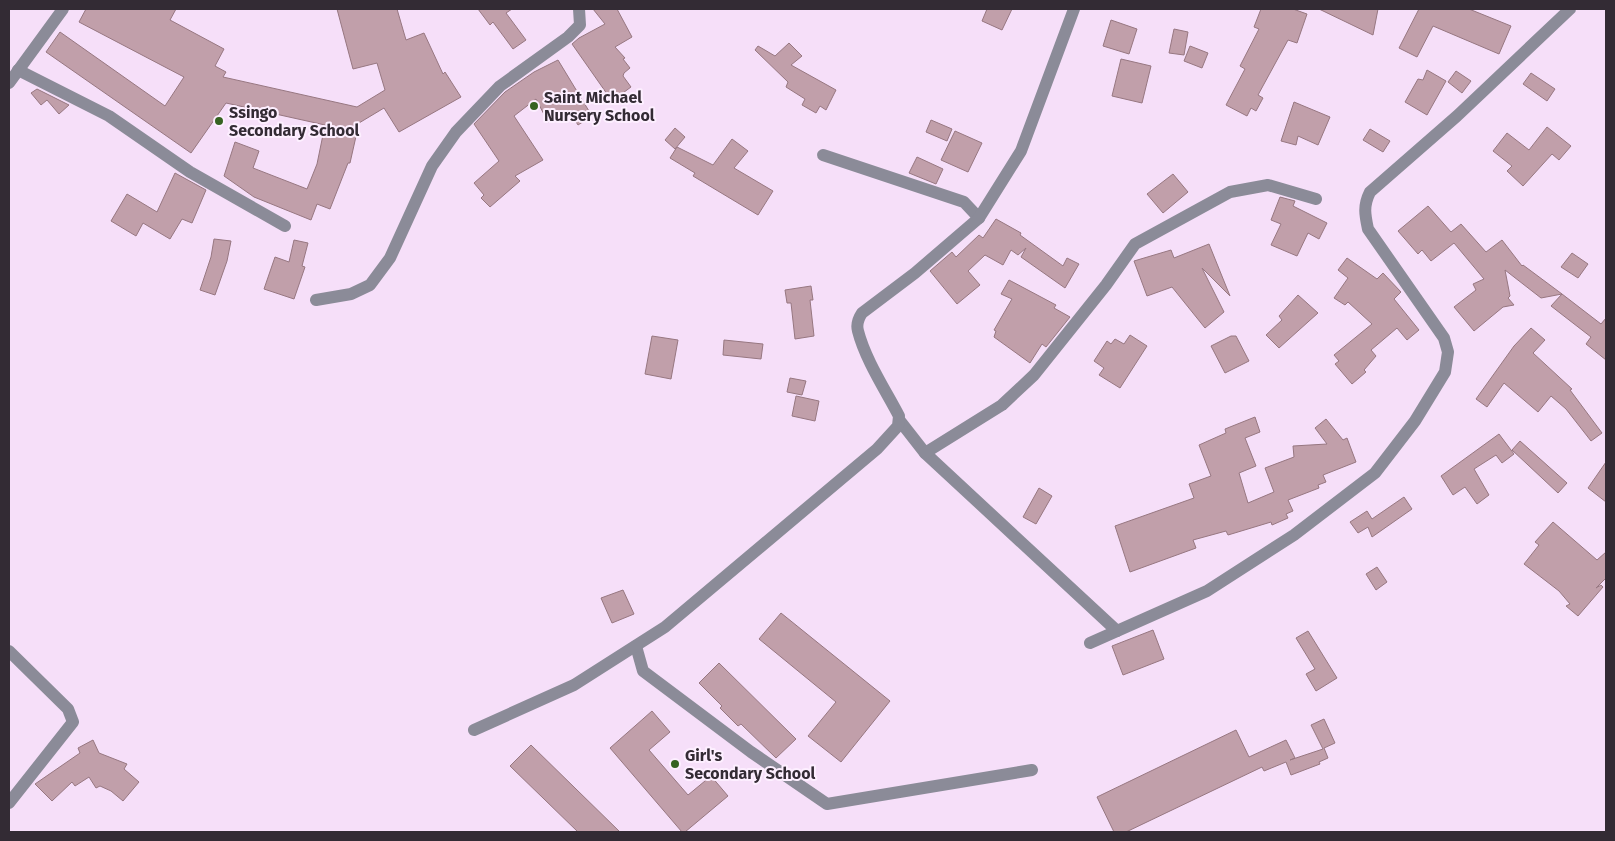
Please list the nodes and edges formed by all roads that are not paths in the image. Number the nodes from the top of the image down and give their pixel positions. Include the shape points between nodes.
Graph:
1 (63, 9) edge
2 (579, 9) edge
3 (1074, 9) edge
4 (1570, 9) edge
5 (18, 70) junction
6 (9, 83) edge
7 (823, 155) dead end
8 (1316, 199) dead end
9 (979, 218) junction
10 (285, 226) dead end
11 (316, 300) dead end
12 (900, 422) junction
13 (925, 453) junction
14 (1117, 631) junction
15 (1090, 643) dead end
16 (636, 646) junction
17 (9, 651) edge
18 (474, 730) dead end
19 (1032, 770) dead end
20 (9, 803) edge

1 - 5 street
2 - 11 street via 580,25 500,86 456,132 432,166 390,258 370,285 351,294
3 - 9 street via 1021,151
4 - 14 street via 1457,116 1370,192 1365,202 1368,229 1444,338 1448,352 1445,372 1415,421 1375,473 1294,535 1207,591
5 - 6 street
5 - 10 street via 109,116 190,172
7 - 9 street via 964,202
8 - 13 street via 1268,185 1230,192 1135,244 1034,375 1002,405
9 - 12 street via 862,313 857,322 867,353
12 - 13 street
12 - 16 street via 877,449 710,591
13 - 14 street
14 - 15 street
16 - 18 street via 574,686
16 - 19 street via 643,672 827,804
17 - 20 street via 68,709 73,722

